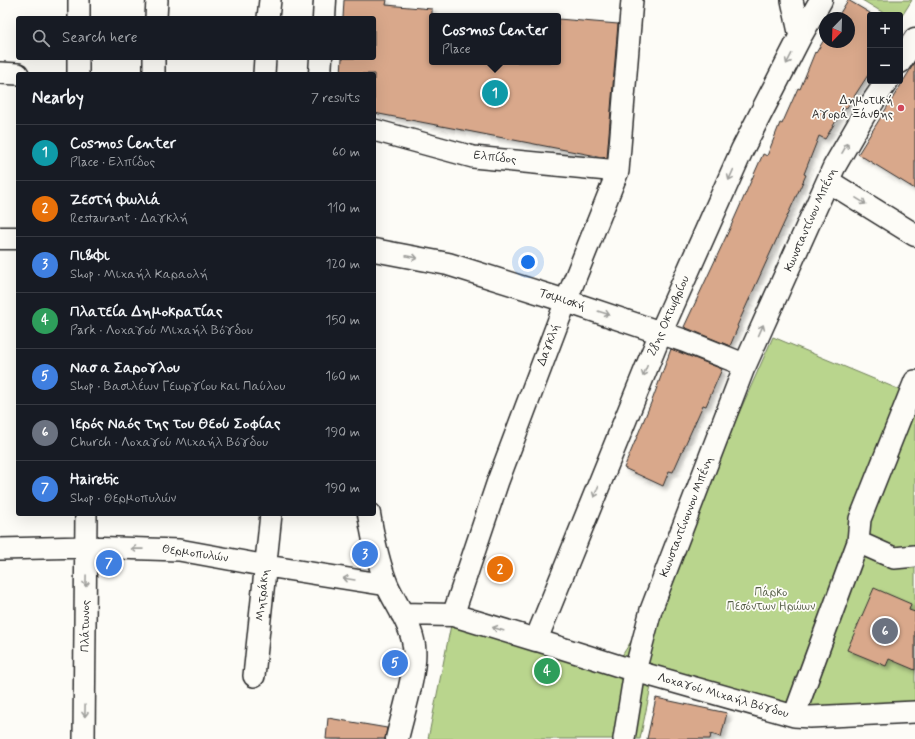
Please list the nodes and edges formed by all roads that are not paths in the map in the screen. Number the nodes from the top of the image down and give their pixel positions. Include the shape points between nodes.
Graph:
1 (79, 0) edge
2 (157, 0) edge
3 (270, 0) edge
4 (325, 0) edge
5 (792, 0) edge
6 (821, 0) edge
7 (638, 1) edge
8 (79, 16) edge
9 (156, 16) edge
10 (268, 16) edge
11 (324, 16) edge
12 (800, 37) junction
13 (915, 39) edge
14 (903, 57) edge
15 (78, 60) edge
16 (154, 60) edge
17 (265, 60) edge
18 (321, 60) edge
19 (78, 72) edge
20 (154, 72) edge
21 (264, 72) edge
22 (320, 72) edge
23 (0, 74) edge
24 (16, 74) edge
25 (885, 84) edge
26 (376, 131) edge
27 (618, 171) junction
28 (831, 174) junction
29 (915, 218) edge
30 (915, 236) edge
31 (0, 238) edge
32 (16, 238) edge
33 (376, 250) edge
34 (566, 301) junction
35 (661, 332) junction
36 (745, 365) junction
37 (915, 381) edge
38 (86, 516) edge
39 (271, 516) edge
40 (368, 516) edge
41 (858, 542) junction
42 (86, 547) junction
43 (0, 549) edge
44 (915, 556) edge
45 (267, 566) junction
46 (387, 585) junction
47 (402, 614) junction
48 (453, 615) junction
49 (536, 640) junction
50 (634, 671) junction
51 (254, 676) dead end
52 (915, 712) edge
53 (794, 716) junction
54 (84, 739) edge
55 (397, 739) edge
56 (624, 739) edge

1 - 8 street
2 - 9 street
3 - 10 street
4 - 11 street
5 - 12 street
6 - 12 street, 28ης Οκτωβρίου
7 - 27 street, Δαγκλή
12 -> 35 street, 28ης Οκτωβρίου via 742,150
13 - 14 street
15 - 19 street
16 - 20 street
17 - 21 street
18 - 22 street
23 - 24 street
28 -> 25 street, Κωνσταντίνου Μπένη via 864,115
26 - 27 street, Ελπίδος via 473,157
27 - 34 street, Δαγκλή
28 - 29 street
28 -> 30 street
36 -> 28 street, Κωνσταντίνου Μπένη
31 - 32 street
33 -> 34 street, Τσιμισκή via 448,264
34 -> 35 street, Τσιμισκή
34 - 48 street, Δαγκλή via 498,481
35 - 36 street, Τσιμισκή
35 -> 49 street, 28ης Οκτωβρίου
36 - 50 street, Κωνσταντίνουνου Μπένη via 651,610
37 - 41 street via 860,519
38 - 42 street, Πλάτωνος
39 - 45 street, Μητράκη
40 - 46 street
41 - 44 street via 894,558
41 - 53 street
42 - 43 street, Θερμοπυλών
45 -> 42 street, Θερμοπυλών via 179,550
42 -> 54 street, Πλάτωνος
46 -> 45 street, Θερμοπυλών
45 - 51 street, Μητράκη
46 - 47 street
47 - 48 street
47 - 55 street via 414,644 414,655 412,675
49 -> 48 street
49 - 50 street, Λοχαγού Μιχαήλ Βόγδου
50 - 53 street, Λοχαγού Μιχαήλ Βόγδου
50 - 56 street, Κωνσταντίνουνου Μπένη
52 - 53 street, Λοχαγού Μιχαήλ Βόγδου

